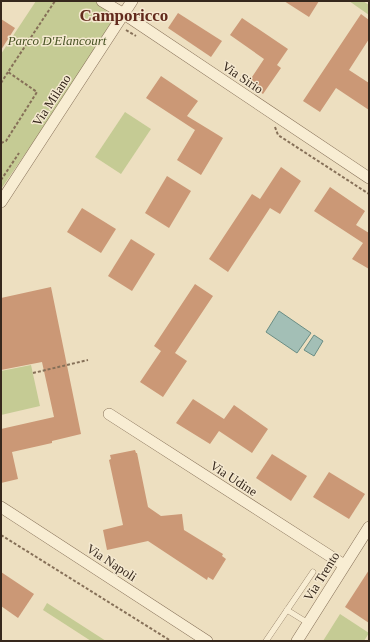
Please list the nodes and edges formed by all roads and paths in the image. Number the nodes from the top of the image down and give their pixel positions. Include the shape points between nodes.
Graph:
1 (55, 1) edge
2 (102, 1) edge
3 (132, 1) edge
4 (124, 14) junction
5 (114, 29) junction
6 (140, 38) dead end
7 (8, 72) junction
8 (1, 82) edge
9 (274, 126) dead end
10 (1, 143) edge
11 (369, 178) edge
12 (369, 194) edge
13 (1, 202) edge
14 (88, 360) dead end
15 (32, 373) dead end
16 (109, 414) dead end
17 (1, 507) edge
18 (369, 527) edge
19 (1, 535) edge
20 (344, 565) junction
21 (313, 572) dead end
22 (287, 610) junction
23 (308, 623) junction
24 (171, 641) edge
25 (207, 641) edge
26 (266, 641) edge
27 (297, 641) edge

1 - 7 path
2 - 4 street, Via Sirio
3 - 4 street, Via Milano
4 - 5 street, Via Milano
4 - 11 street, Via Sirio
5 - 6 path via 121,33 126,30
5 - 13 street, Via Milano
7 - 8 path
7 - 10 path via 37,92 6,141
9 - 12 path via 278,135
14 - 15 path
16 - 20 street, Via Udine
17 - 25 street, Via Napoli
18 - 20 street, Via Trento
19 - 24 path
20 - 23 street, Via Trento
21 - 22 lane
22 - 23 lane
22 - 26 lane
23 - 27 street, Via Trento

